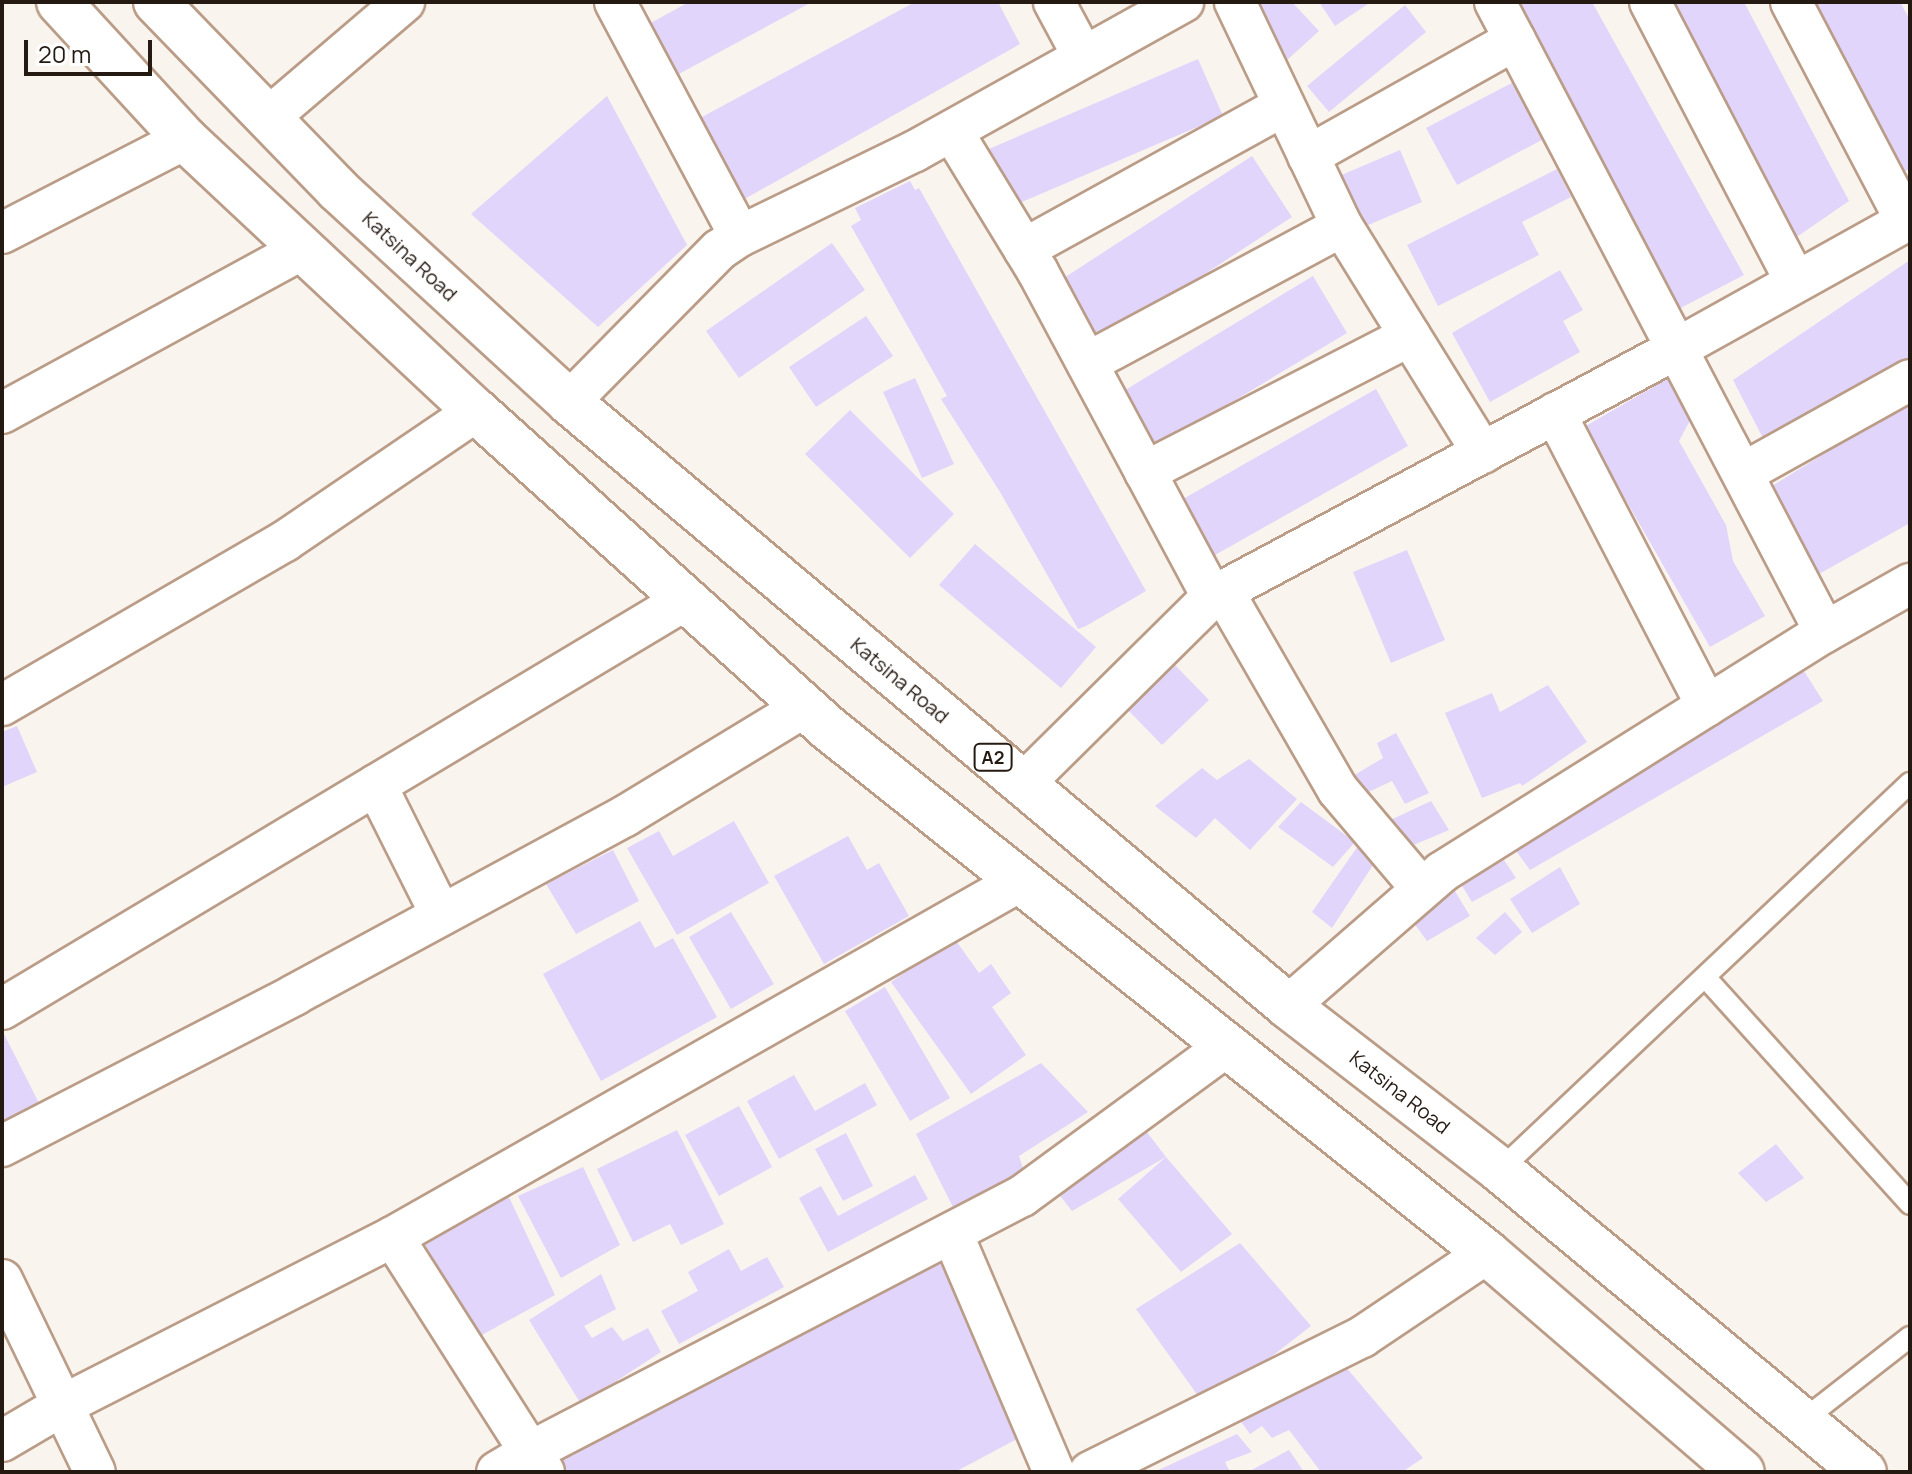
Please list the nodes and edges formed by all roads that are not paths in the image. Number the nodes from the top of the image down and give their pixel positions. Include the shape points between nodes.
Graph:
1 (59, 2) edge
2 (156, 2) edge
3 (404, 2) edge
4 (615, 2) edge
5 (1054, 2) edge
6 (1183, 2) edge
7 (1235, 2) edge
8 (1495, 2) edge
9 (1650, 2) edge
10 (1791, 2) edge
11 (1515, 40) junction
12 (1083, 56) junction
13 (1283, 106) junction
14 (268, 118) junction
15 (952, 131) junction
16 (185, 139) junction
17 (1308, 156) junction
18 (1908, 220) edge
19 (1342, 226) junction
20 (2, 233) edge
21 (740, 236) junction
22 (303, 249) junction
23 (1024, 249) junction
24 (1795, 281) junction
25 (1410, 336) junction
26 (1676, 349) junction
27 (1087, 363) junction
28 (1910, 380) edge
29 (569, 402) junction
30 (476, 411) junction
31 (2, 413) edge
32 (1555, 413) junction
33 (1483, 453) junction
34 (1145, 472) junction
35 (1745, 472) junction
36 (1910, 584) edge
37 (1218, 594) junction
38 (685, 600) junction
39 (1825, 632) junction
40 (2, 705) edge
41 (1707, 706) junction
42 (804, 707) junction
43 (1024, 783) junction
44 (1910, 783) edge
45 (376, 785) junction
46 (1022, 880) junction
47 (1421, 888) junction
48 (441, 915) junction
49 (1705, 977) junction
50 (1288, 1006) junction
51 (2, 1009) edge
52 (1227, 1046) junction
53 (2, 1146) edge
54 (1500, 1170) junction
55 (1910, 1204) edge
56 (952, 1233) junction
57 (393, 1237) junction
58 (1487, 1253) junction
59 (2, 1280) edge
60 (1910, 1337) edge
61 (63, 1405) junction
62 (1802, 1421) junction
63 (2, 1441) edge
64 (524, 1465) edge
65 (95, 1472) edge
66 (1054, 1472) edge
67 (1090, 1472) edge
68 (1742, 1472) edge
69 (1864, 1472) edge

1 - 16 highway
2 - 14 highway, Katsina Road / A2
3 - 14 street
4 - 21 street
5 - 12 street
6 - 12 street
7 - 13 street
8 - 11 street
9 - 24 street
10 - 18 street
11 - 17 street
11 - 26 street
12 - 15 street
13 - 17 street
13 - 23 street
14 - 29 highway, Katsina Road / A2 via 338,190
15 - 21 street
15 - 23 street
16 - 20 street
16 - 22 highway
17 - 19 street
18 - 24 street
19 - 25 street
19 - 27 street
21 - 29 street via 719,250
22 - 30 highway
22 - 31 street
23 - 27 street
24 - 26 street
25 - 33 street
25 - 34 street
26 - 32 street
26 - 35 street
27 - 34 street
28 - 35 street
29 - 43 highway, Katsina Road / A2
30 - 38 highway
30 - 40 street via 285,541
32 - 33 street
32 - 41 street
33 - 37 street
34 - 37 street
35 - 39 street
36 - 39 street
37 - 43 street
37 - 47 street via 1338,790
38 - 42 highway
38 - 45 street
39 - 41 street
41 - 47 street
42 - 46 highway
42 - 48 street via 625,816
43 - 50 highway, Katsina Road / A2
44 - 49 lane
45 - 48 street
45 - 51 street
46 - 52 highway
46 - 57 street
47 - 50 street
48 - 53 street
49 - 54 lane
49 - 55 lane
50 - 54 highway, Katsina Road / A2
52 - 56 street via 1022,1196
52 - 58 highway
54 - 62 highway, Katsina Road / A2
56 - 64 street
56 - 66 street
57 - 61 street
57 - 64 street
58 - 67 street via 1362,1337
58 - 68 highway
59 - 61 street
60 - 62 lane
61 - 63 street
61 - 65 street
62 - 69 highway, Katsina Road / A2

